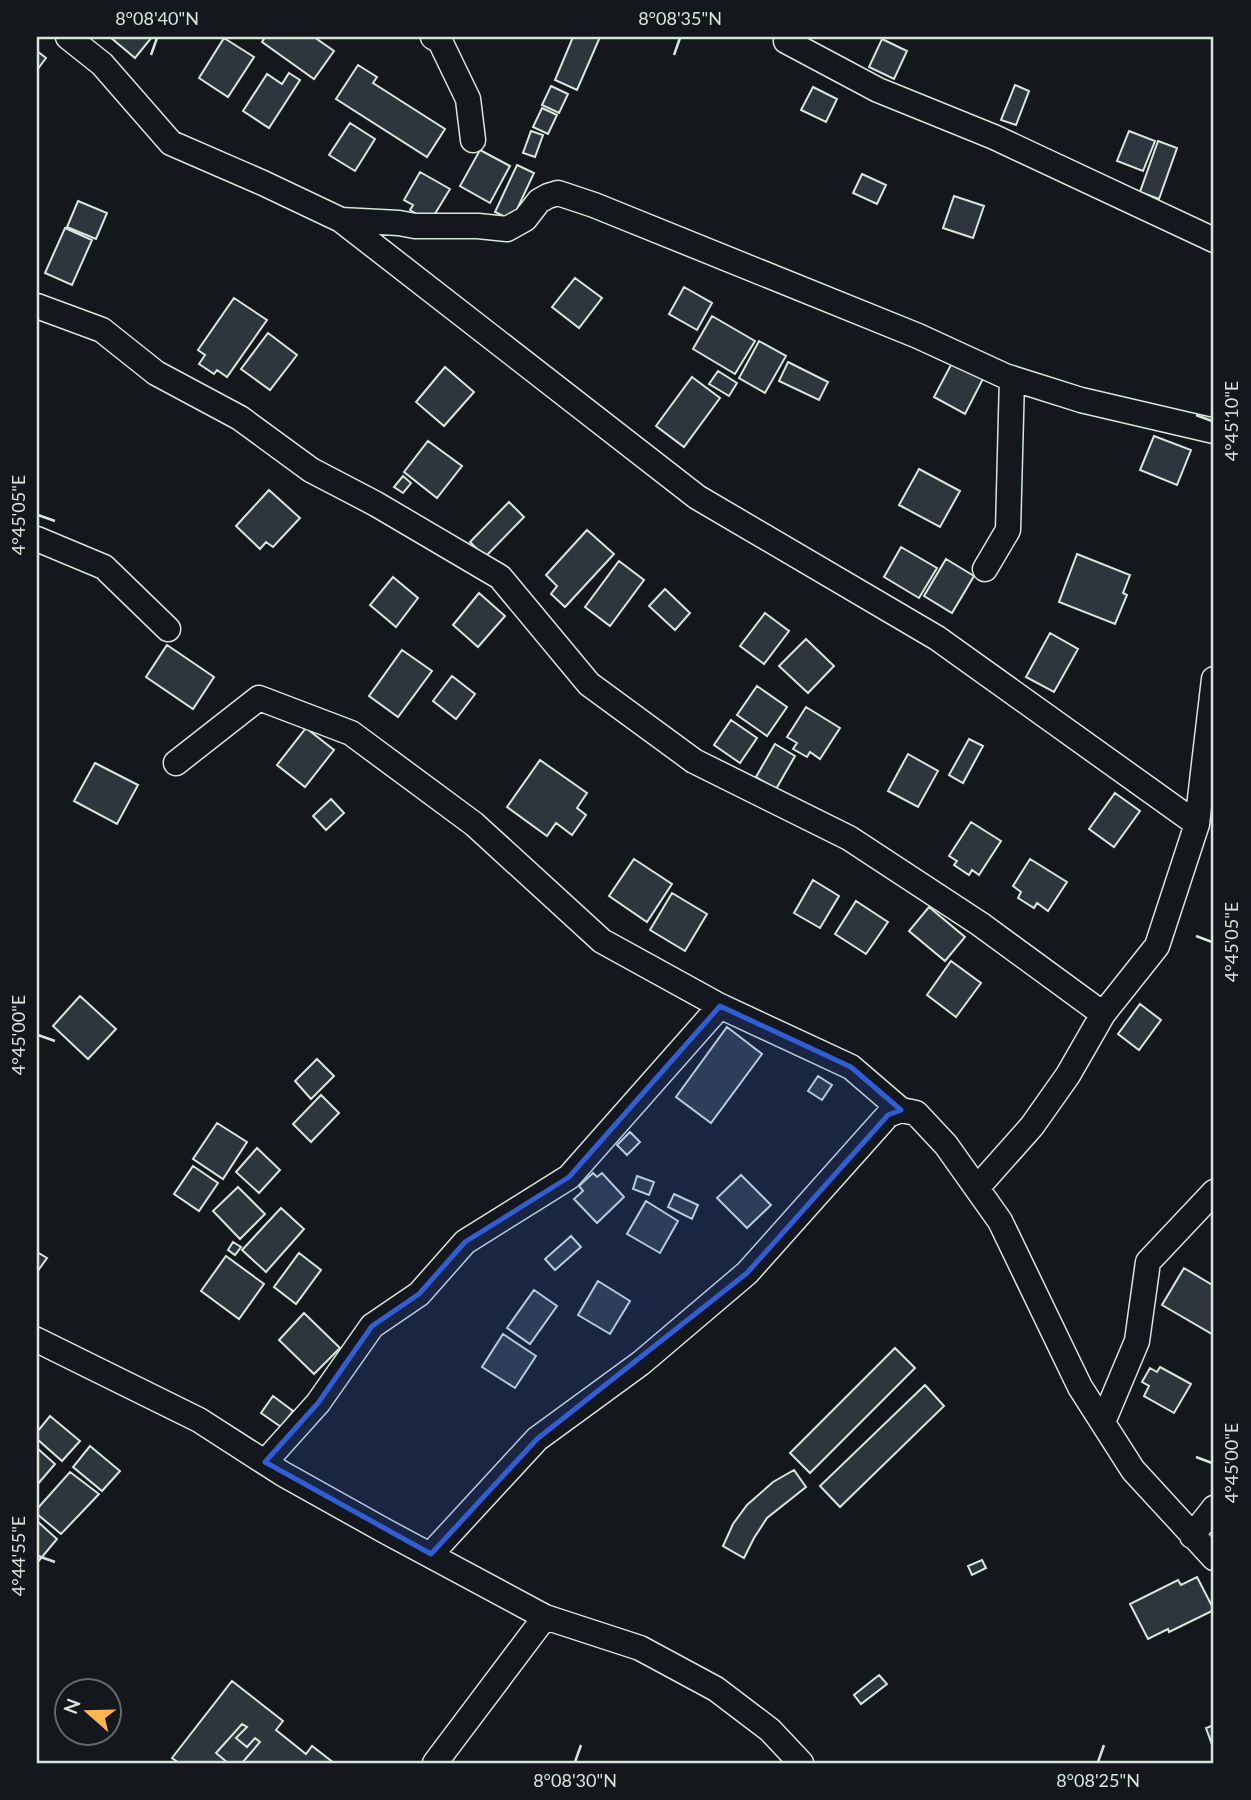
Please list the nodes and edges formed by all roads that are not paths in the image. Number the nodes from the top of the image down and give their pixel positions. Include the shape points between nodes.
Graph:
1 (68, 37) edge
2 (433, 37) edge
3 (786, 41) dead end
4 (473, 140) dead end
5 (341, 220) junction
6 (1214, 240) edge
7 (37, 306) edge
8 (1012, 378) junction
9 (1214, 431) edge
10 (37, 539) edge
11 (985, 569) dead end
12 (168, 629) dead end
13 (1214, 679) edge
14 (176, 763) dead end
15 (1197, 824) junction
16 (720, 1006) junction
17 (1103, 1014) junction
18 (901, 1110) junction
19 (977, 1188) junction
20 (1214, 1192) edge
21 (37, 1340) edge
22 (1103, 1422) junction
23 (265, 1462) junction
24 (1214, 1508) edge
25 (1192, 1536) junction
26 (431, 1554) junction
27 (1214, 1558) edge
28 (545, 1617) junction
29 (435, 1763) edge
30 (801, 1763) edge

1 - 5 street via 103,64 172,143
2 - 4 street via 440,41 468,99
3 - 6 street via 878,90 994,137
5 - 8 street via 507,229 525,219 539,201 558,193
5 - 15 street via 697,497 937,638
7 - 17 street via 102,330 156,373 240,418 311,470 500,578 589,684 694,761 849,838 980,924
8 - 9 street via 1081,400
8 - 11 street via 1008,530
10 - 12 street via 104,567
13 - 15 street
14 - 16 street via 259,698 351,733 474,824 602,941
15 - 17 street via 1157,946
16 - 18 street via 851,1067
16 - 23 street via 569,1177 465,1242 419,1294 372,1326 318,1403
17 - 19 street via 1032,1126
18 - 19 street via 916,1113
18 - 26 street via 888,1115 747,1273 641,1363 537,1439
19 - 22 street via 1000,1221 1080,1387
20 - 22 street via 1148,1262 1137,1341
21 - 23 street via 199,1420
22 - 25 street via 1133,1470
23 - 26 street
24 - 25 street
25 - 27 street
26 - 28 street
28 - 29 street
28 - 30 street via 640,1648 716,1689 770,1730

